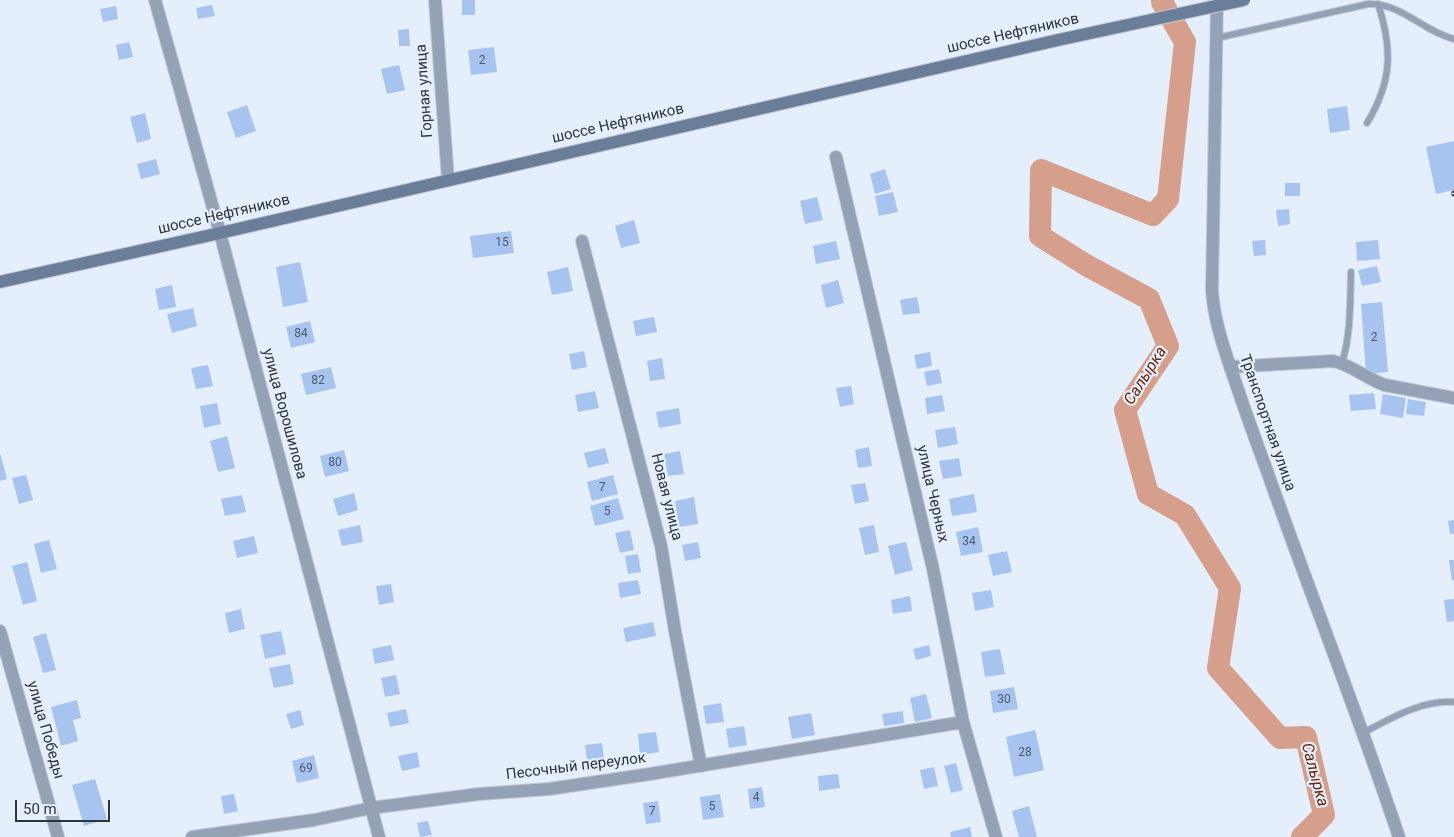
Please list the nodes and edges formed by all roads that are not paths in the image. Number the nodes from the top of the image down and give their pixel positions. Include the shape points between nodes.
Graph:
1 (155, 0) edge
2 (435, 0) edge
3 (1217, 0) edge
4 (1244, 0) edge
5 (1378, 4) junction
6 (1217, 38) junction
7 (1454, 40) edge
8 (1367, 123) dead end
9 (836, 157) dead end
10 (448, 180) junction
11 (220, 233) junction
12 (582, 240) dead end
13 (1350, 272) dead end
14 (0, 282) edge
15 (1342, 363) junction
16 (1230, 367) junction
17 (1454, 398) edge
18 (0, 631) edge
19 (1454, 702) edge
20 (963, 722) junction
21 (1363, 733) junction
22 (701, 766) junction
23 (371, 808) junction
24 (58, 837) edge
25 (192, 837) edge
26 (379, 837) edge
27 (996, 837) edge
28 (1399, 837) edge

1 - 11 street, улица Ворошилова
2 - 10 street, Горная улица
3 - 6 street, Транспортная улица
4 - 10 main road, шоссе Нефтяников, bridge
5 - 6 lane
5 - 7 lane via 1402,12 1430,31
5 - 8 lane via 1384,21 1387,76 1378,106
6 - 16 street, Транспортная улица via 1212,290 1217,328
9 - 20 street, улица Черных via 933,569
10 - 11 main road, шоссе Нефтяников
11 - 14 main road, шоссе Нефтяников
11 - 23 street, улица Ворошилова
12 - 22 street, Новая улица via 661,546
13 - 15 lane via 1349,334
15 - 16 street via 1324,361
15 - 17 street via 1385,385
16 - 21 street, Транспортная улица
18 - 24 street, улица Победы
19 - 21 lane via 1427,704
20 - 22 street, Песочный переулок
20 - 27 street, улица Черных
21 - 28 street, Транспортная улица
22 - 23 street, Песочный переулок via 550,789 479,794
23 - 25 street, Песочный переулок via 314,820
23 - 26 street, улица Ворошилова

